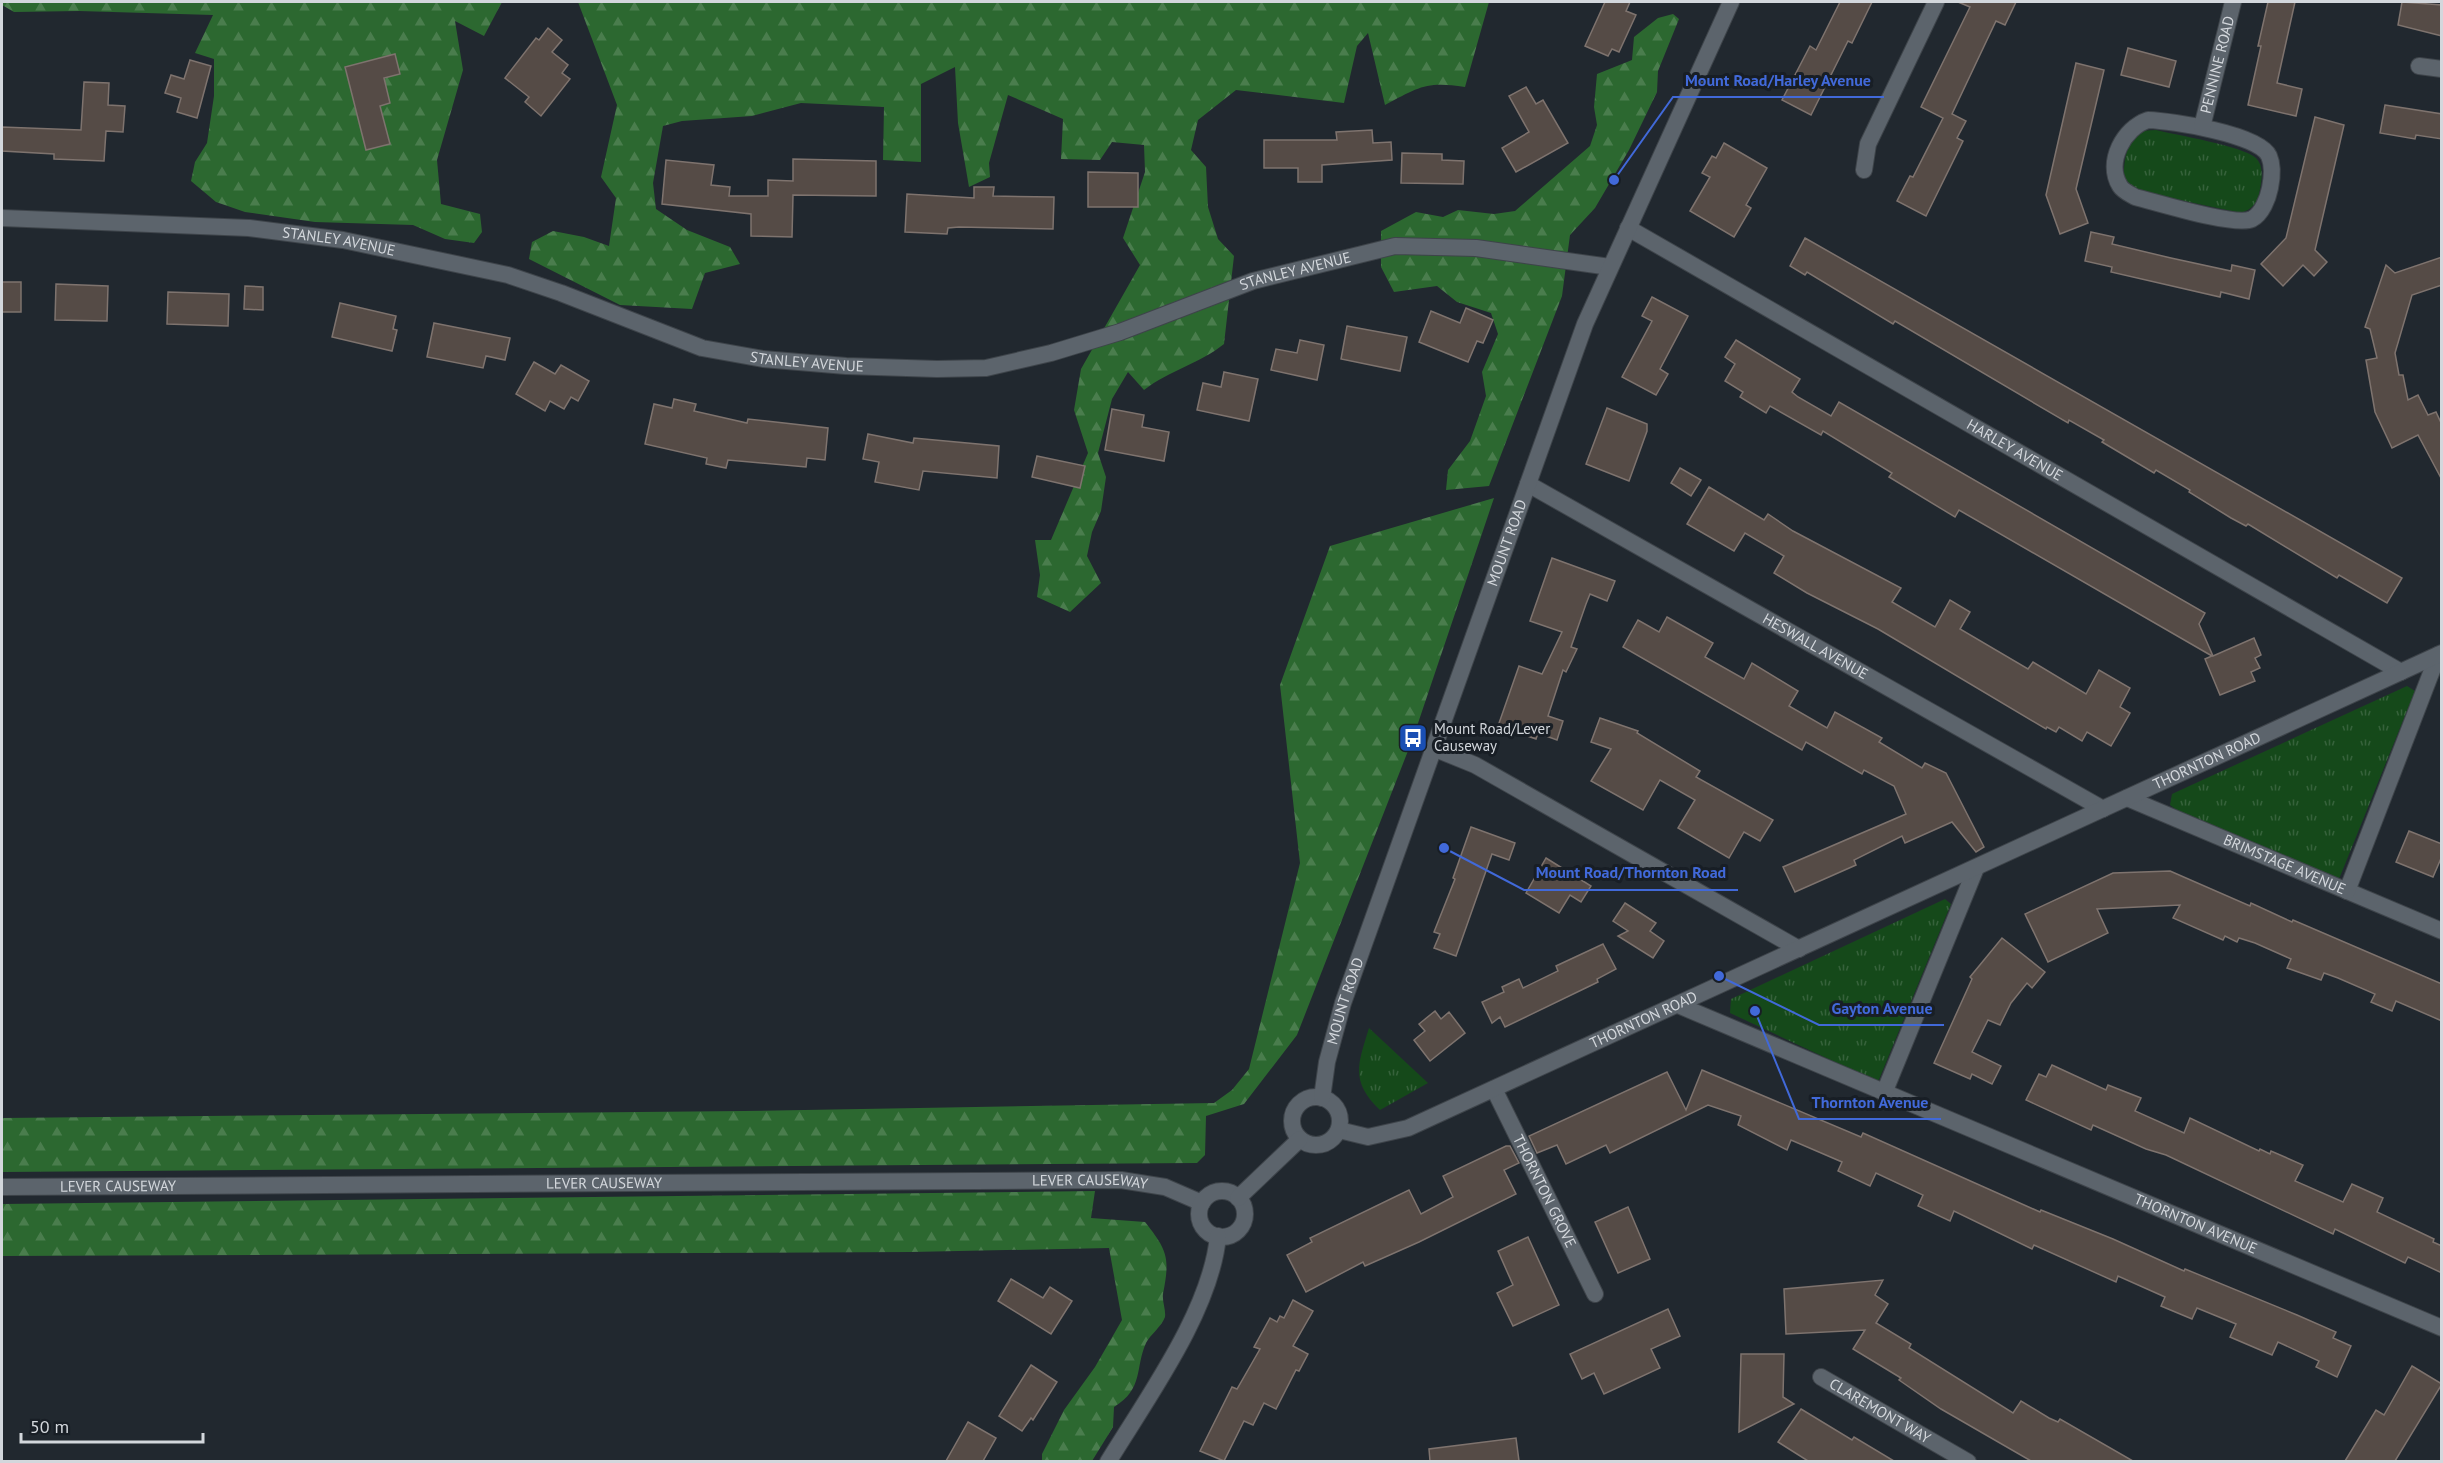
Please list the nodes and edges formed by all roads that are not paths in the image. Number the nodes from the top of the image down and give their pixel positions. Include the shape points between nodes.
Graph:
1 (1731, 2) edge
2 (1935, 2) edge
3 (2233, 2) edge
4 (2419, 66) dead end
5 (2442, 69) edge
6 (2202, 127) junction
7 (1864, 170) dead end
8 (2, 218) edge
9 (1628, 228) junction
10 (1610, 267) junction
11 (1528, 484) junction
12 (2440, 654) edge
13 (2401, 672) junction
14 (1433, 748) junction
15 (2127, 798) junction
16 (2103, 809) junction
17 (1976, 868) junction
18 (2347, 891) junction
19 (2442, 931) edge
20 (1799, 949) junction
21 (1678, 1005) junction
22 (1494, 1089) junction
23 (1884, 1093) junction
24 (1322, 1098) junction
25 (1339, 1130) junction
26 (1300, 1139) junction
27 (2, 1187) edge
28 (1238, 1198) junction
29 (1202, 1203) junction
30 (1218, 1236) junction
31 (1595, 1294) dead end
32 (2442, 1328) edge
33 (1821, 1377) dead end
34 (1108, 1461) edge
35 (1968, 1461) edge

1 - 9 street, MOUNT ROAD
2 - 7 street via 1868,144
3 - 6 street, PENNINE ROAD
4 - 5 street
6 - 6 street, PENNINE ROAD via 2259,146 2269,155 2270,189 2264,207 2252,219 2233,221 2135,197 2121,188 2115,176 2116,160 2123,137 2137,124 2148,120
8 - 10 street, STANLEY AVENUE via 238,228 343,240 508,275 702,348 763,359 925,369 986,368 1051,353 1120,332 1253,281 1395,246 1476,248
9 - 10 street, MOUNT ROAD
9 - 13 street, HARLEY AVENUE
10 - 11 street, MOUNT ROAD via 1585,324
11 - 14 street, MOUNT ROAD
11 - 16 street, HESWALL AVENUE
12 - 13 street, THORNTON ROAD
12 - 18 street, THORNTON ROAD
13 - 15 street, THORNTON ROAD
14 - 20 street via 1475,765
14 - 24 street, MOUNT ROAD via 1343,1003
15 - 16 street, THORNTON ROAD
15 - 18 street, BRIMSTAGE AVENUE
16 - 17 street, THORNTON ROAD
17 - 20 street, THORNTON ROAD
17 - 23 street
18 - 19 street, BRIMSTAGE AVENUE
20 - 21 street, THORNTON ROAD
21 - 22 street, THORNTON ROAD
21 - 23 street, THORNTON AVENUE
22 - 25 street, THORNTON ROAD via 1408,1128 1368,1137
22 - 31 street, THORNTON GROVE
23 - 32 street, THORNTON AVENUE
24 - 25 street via 1339,1113
24 - 26 street via 1305,1100 1295,1111 1293,1125
25 - 26 street via 1321,1145
26 - 28 street
27 - 29 street, LEVER CAUSEWAY via 1121,1180 1165,1187
28 - 29 street via 1219,1192
28 - 30 street via 1245,1210 1242,1224 1232,1235
29 - 30 street via 1201,1224
30 - 34 street via 1209,1282 1167,1365
33 - 35 street, CLAREMONT WAY

